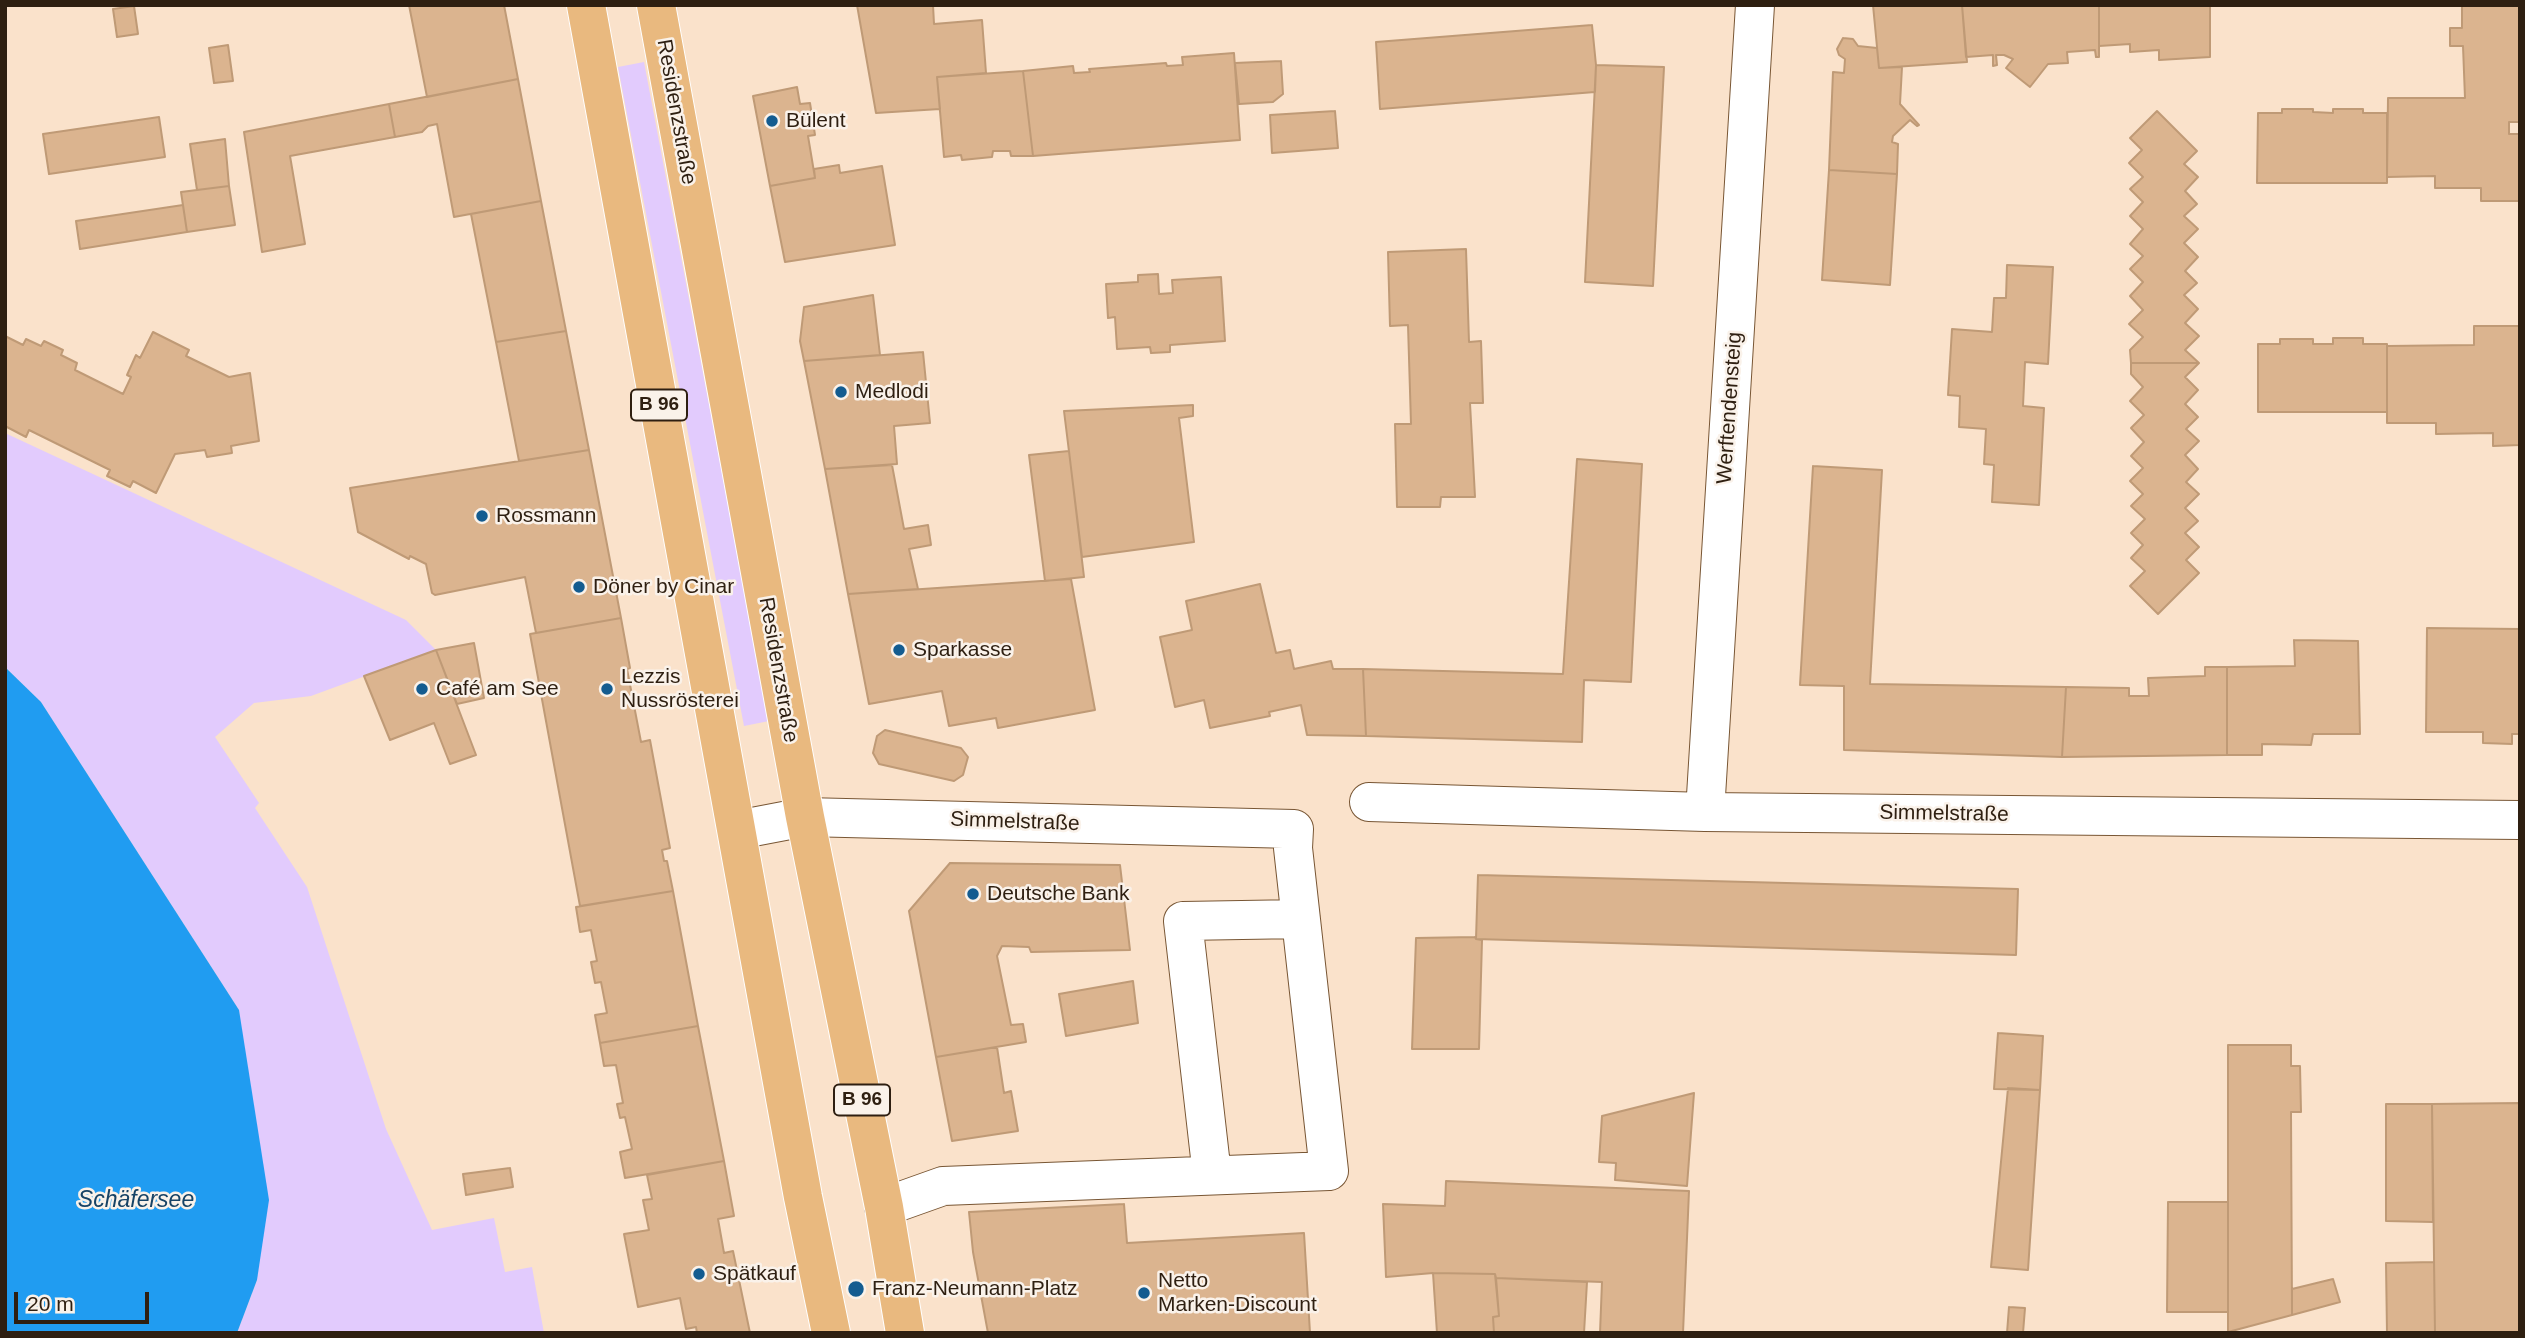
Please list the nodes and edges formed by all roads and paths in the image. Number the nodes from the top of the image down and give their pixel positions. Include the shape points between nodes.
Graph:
1 (586, 5) edge
2 (656, 5) edge
3 (1755, 5) edge
4 (1369, 802) dead end
5 (1706, 812) junction
6 (805, 817) junction
7 (2520, 820) edge
8 (737, 830) junction
9 (1301, 919) junction
10 (1212, 1175) junction
11 (884, 1208) junction
12 (831, 1333) edge
13 (905, 1333) edge

1 - 8 main road, B 96
2 - 6 main road, Residenzstraße / B 96
3 - 5 street, Werftendensteig
4 - 5 street, Simmelstraße
5 - 7 street, Simmelstraße
6 - 8 street, Simmelstraße
6 - 9 street, Simmelstraße via 1294,829
6 - 11 main road, Residenzstraße / B 96
8 - 12 main road, B 96
9 - 10 street via 1329,1171
9 - 10 street via 1183,920
10 - 11 street via 943,1186
11 - 13 main road, Residenzstraße / B 96

